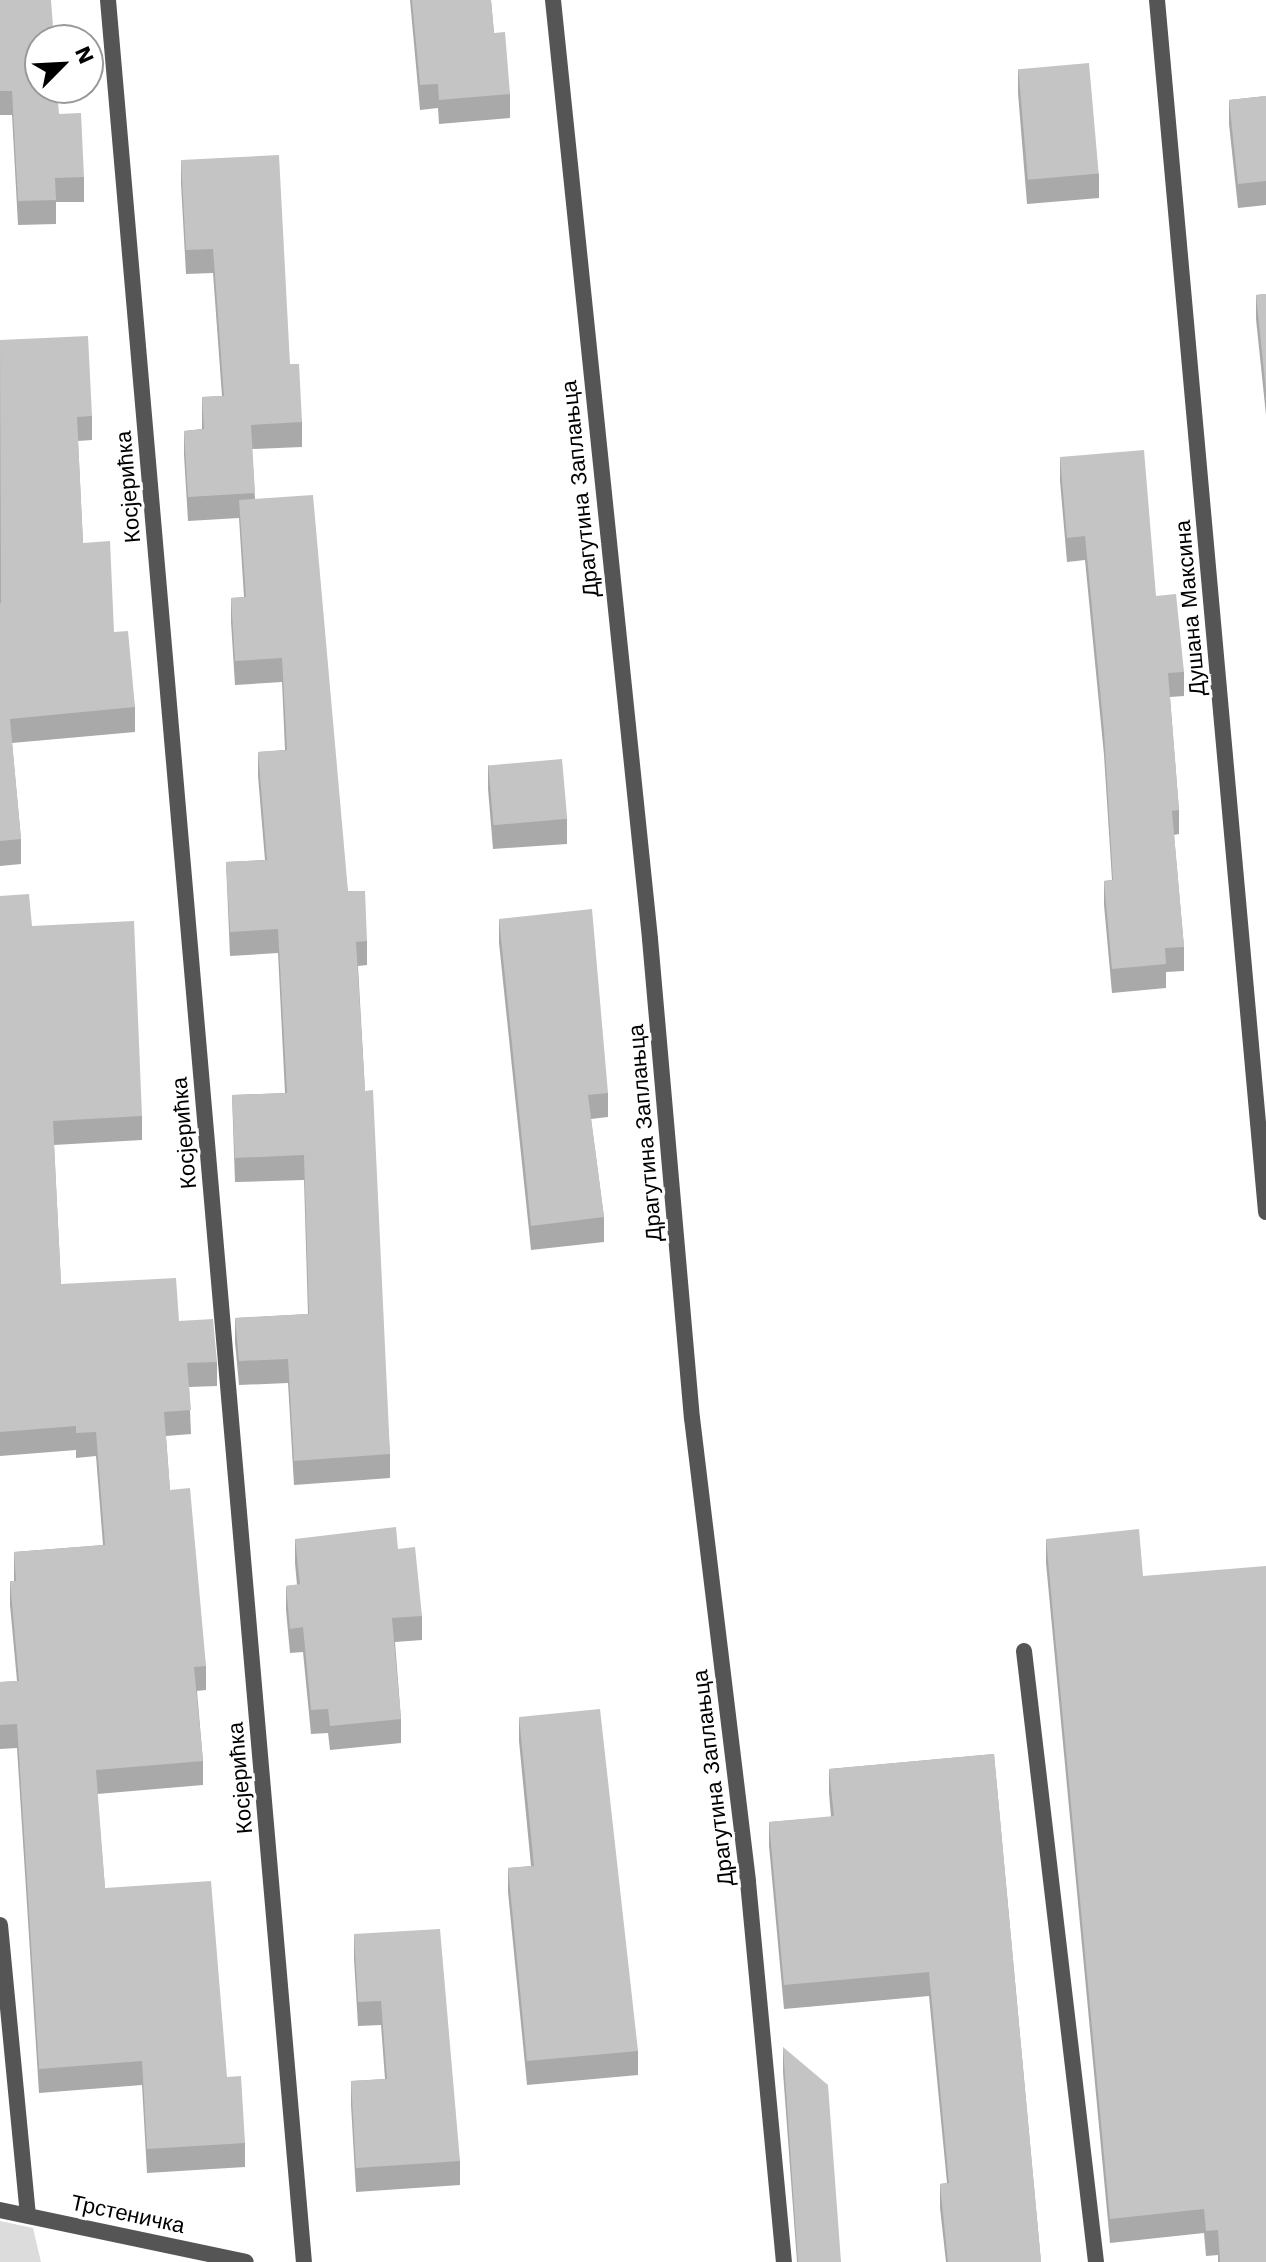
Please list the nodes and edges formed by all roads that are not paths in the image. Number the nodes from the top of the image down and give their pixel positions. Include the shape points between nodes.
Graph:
1 (108, 0) edge
2 (553, 0) edge
3 (1157, 0) edge
4 (1266, 1212) edge
5 (1024, 1651) dead end
6 (0, 1925) edge
7 (0, 2210) edge
8 (28, 2216) junction
9 (246, 2262) edge
10 (304, 2262) edge
11 (784, 2262) edge
12 (1096, 2262) edge

1 - 10 street, Косјерићка
2 - 11 street, Драгутина Заплањца via 650,939 692,1418 748,1882
3 - 4 street, Душана Максина
5 - 12 street
6 - 8 street
7 - 8 street, Трстеничка
8 - 9 street, Трстеничка

